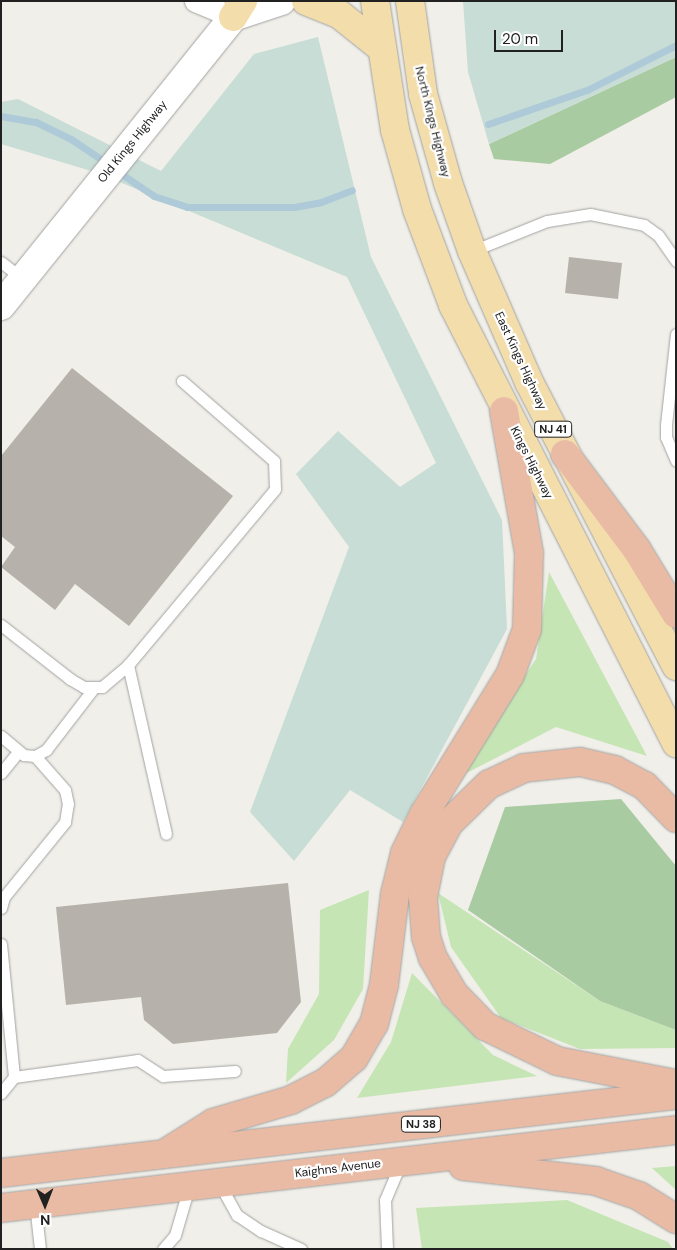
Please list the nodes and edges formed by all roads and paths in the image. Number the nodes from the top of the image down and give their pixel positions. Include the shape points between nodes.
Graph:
1 (195, 1) edge
2 (281, 1) edge
3 (306, 1) edge
4 (375, 1) edge
5 (410, 1) edge
6 (238, 9) edge
7 (380, 47) junction
8 (448, 183) joint
9 (472, 251) junction
10 (676, 261) edge
11 (1, 262) edge
12 (23, 279) junction
13 (1, 306) edge
14 (676, 334) edge
15 (182, 381) dead end
16 (504, 411) junction
17 (565, 454) junction
18 (676, 461) edge
19 (676, 614) edge
20 (1, 625) edge
21 (128, 665) junction
22 (676, 666) edge
23 (94, 689) junction
24 (1, 736) edge
25 (676, 743) edge
26 (19, 751) junction
27 (35, 756) junction
28 (1, 773) edge
29 (676, 818) edge
30 (166, 834) dead end
31 (1, 908) edge
32 (1, 944) edge
33 (235, 1071) dead end
34 (14, 1077) junction
35 (676, 1084) edge
36 (1, 1093) edge
37 (676, 1095) edge
38 (676, 1130) edge
39 (167, 1152) junction
40 (407, 1161) junction
41 (1, 1173) edge
42 (219, 1183) junction
43 (190, 1186) junction
44 (35, 1204) junction
45 (1, 1208) edge
46 (676, 1219) edge
47 (40, 1249) edge
48 (163, 1249) edge
49 (301, 1249) edge
50 (387, 1249) edge

1 - 6 street
2 - 6 street
3 - 7 main road via 339,14
4 - 7 main road, NJ 41
5 - 8 main road, North Kings Highway / NJ 41 via 422,94
6 - 12 street, Old Kings Highway
7 - 16 main road, Kings Highway / NJ 41 via 406,174 453,305
8 - 9 main road, East Kings Highway / NJ 41
9 - 10 lane via 547,221 590,214 644,225 658,235
9 - 17 main road, East Kings Highway / NJ 41 via 529,382
11 - 12 lane
12 - 13 street, Old Kings Highway
14 - 18 lane via 666,437
15 - 21 lane via 274,461 275,489
16 - 25 main road, Kings Highway / NJ 41
16 - 39 highway via 529,553 526,629 510,675 424,814 405,853 384,985 374,1024 354,1058 341,1072 317,1088 292,1100 212,1123
17 - 19 highway via 637,550
17 - 22 main road, East Kings Highway / NJ 41
20 - 23 lane via 70,679
21 - 23 lane via 102,687
21 - 30 lane
23 - 27 lane via 46,750
24 - 26 lane
26 - 27 lane
26 - 28 lane
27 - 31 lane via 65,790 68,804 65,822 4,897
29 - 35 highway via 645,786 615,770 580,762 524,768 488,784 449,823 431,858 423,897 426,937 433,958 454,994 485,1026 557,1061
32 - 34 lane
33 - 34 lane via 163,1076 138,1060
34 - 36 lane
37 - 39 highway, NJ 38
38 - 40 highway, Kaighns Avenue
39 - 41 highway, NJ 38
40 - 42 highway, Kaighns Avenue
40 - 46 highway via 596,1181 639,1196
40 - 50 lane via 385,1200
42 - 43 highway, Kaighns Avenue
42 - 49 lane via 237,1215 261,1231
43 - 44 highway, Kaighns Avenue
43 - 48 lane via 175,1236
44 - 45 highway, Kaighns Avenue
44 - 47 lane

